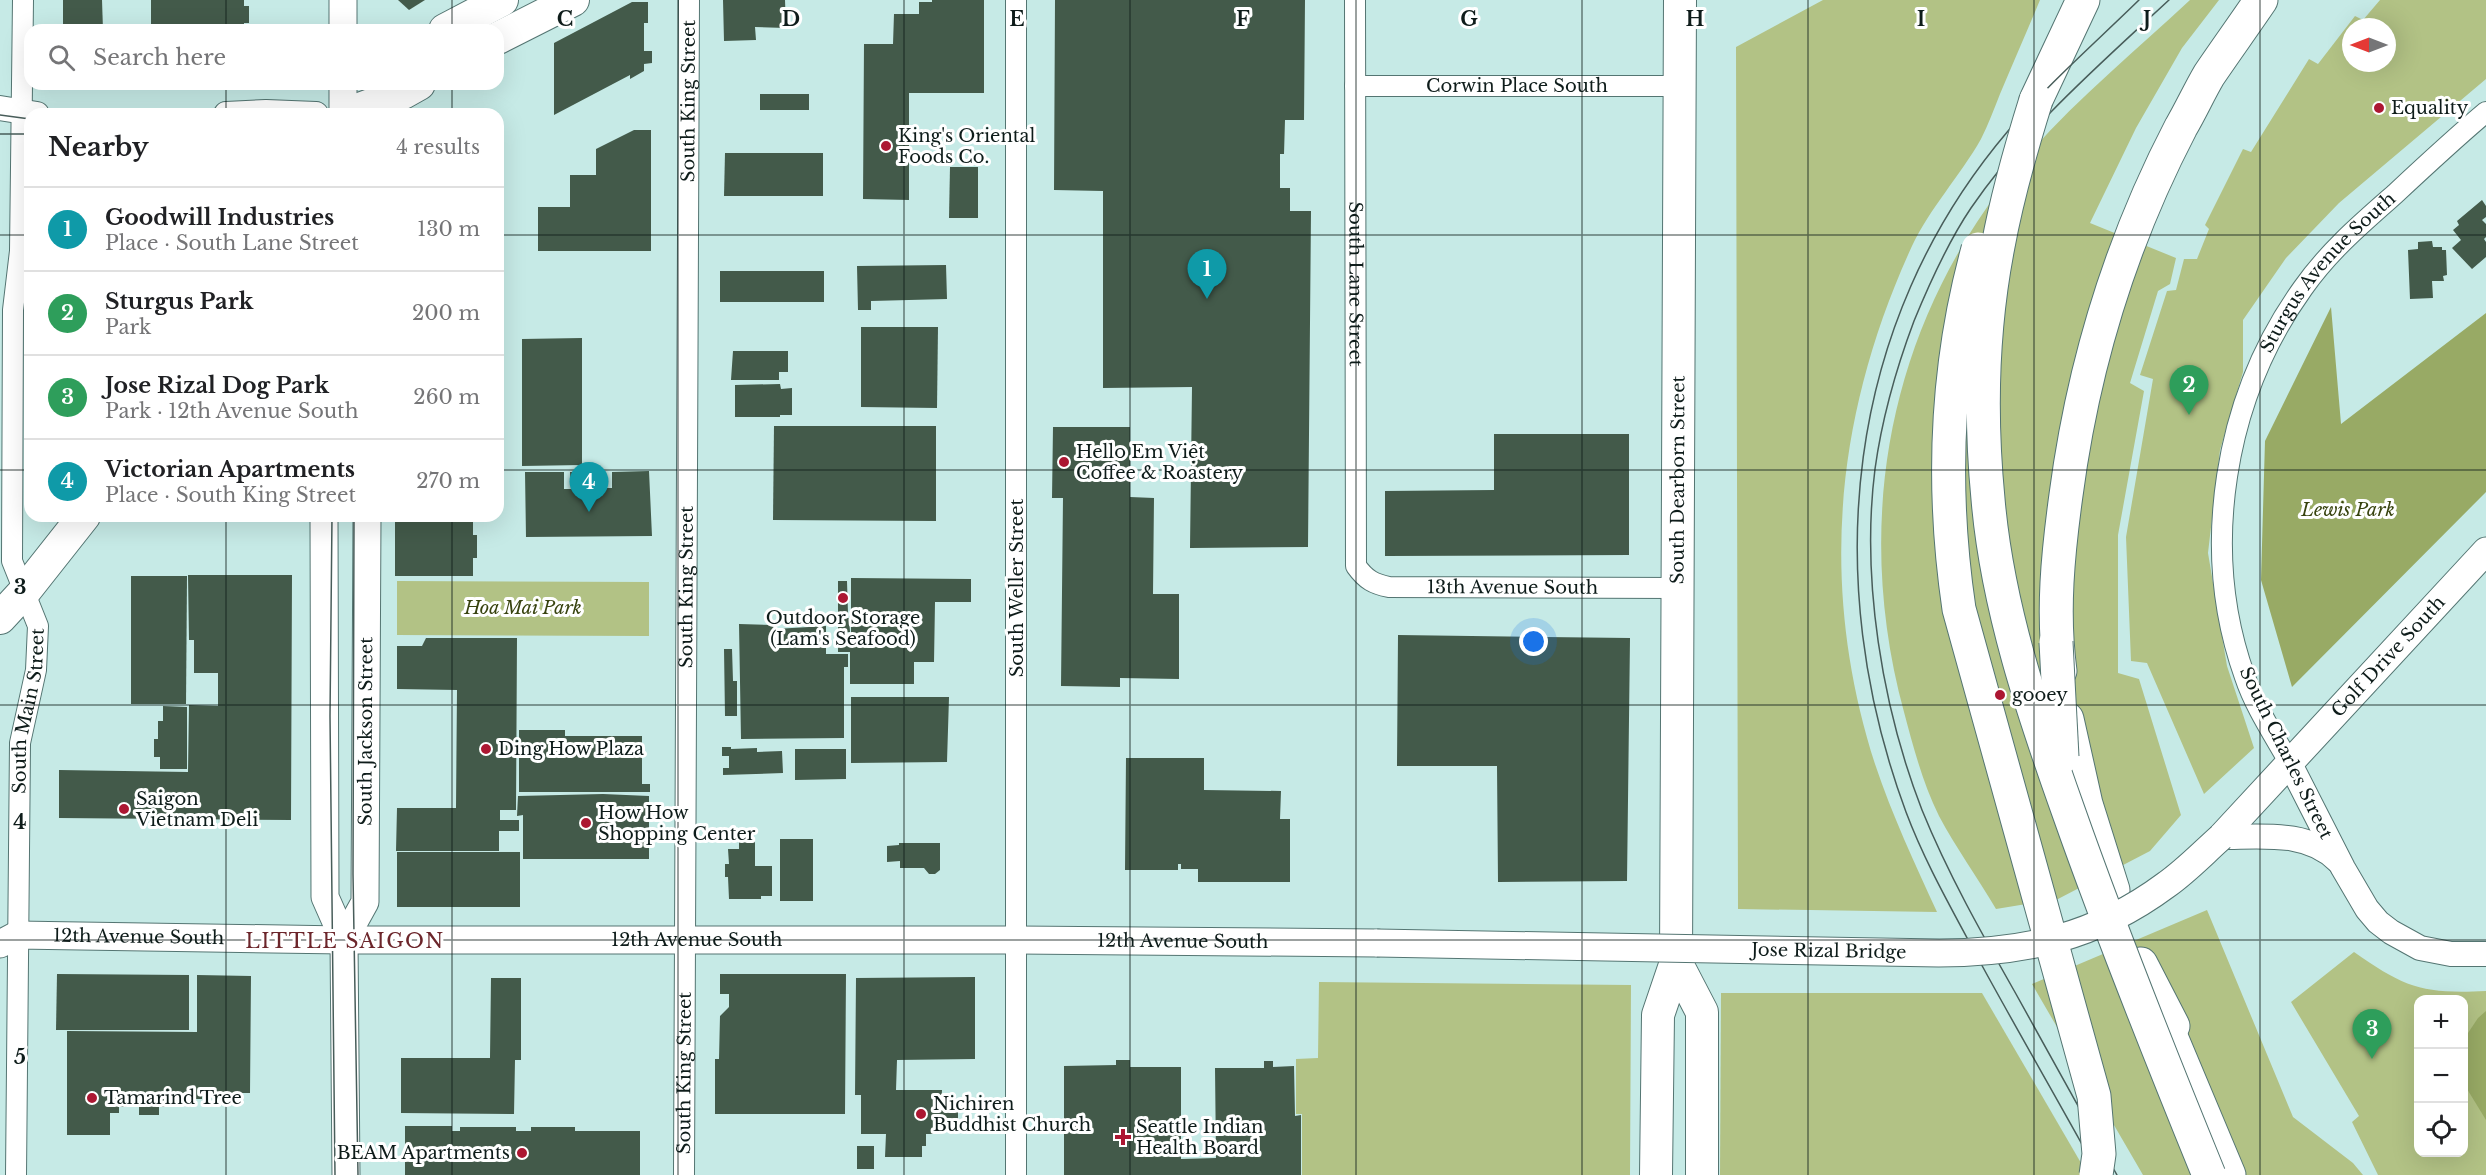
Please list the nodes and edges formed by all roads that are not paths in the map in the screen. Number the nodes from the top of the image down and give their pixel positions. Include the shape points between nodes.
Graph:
1 (23, 0) edge
2 (343, 0) edge
3 (502, 0) edge
4 (573, 0) edge
5 (689, 0) edge
6 (1016, 0) edge
7 (1355, 0) edge
8 (1680, 0) edge
9 (2083, 0) edge
10 (2261, 0) edge
11 (343, 24) edge
12 (456, 24) edge
13 (504, 36) edge
14 (1355, 86) junction
15 (1680, 86) junction
16 (343, 90) edge
17 (364, 90) edge
18 (408, 90) edge
19 (2036, 100) junction
20 (344, 108) edge
21 (349, 108) edge
22 (361, 108) edge
23 (20, 111) edge
24 (2486, 112) edge
25 (2228, 469) joint
26 (79, 522) edge
27 (324, 522) edge
28 (367, 522) edge
29 (2486, 551) edge
30 (1356, 567) joint
31 (1678, 588) junction
32 (24, 592) junction
33 (0, 618) edge
34 (2056, 642) junction
35 (2289, 762) junction
36 (2247, 827) junction
37 (2343, 868) junction
38 (6, 934) edge
39 (344, 940) junction
40 (685, 940) junction
41 (1017, 940) junction
42 (1377, 943) joint
43 (2486, 954) edge
44 (1676, 962) junction
45 (2140, 964) junction
46 (16, 1175) edge
47 (346, 1175) edge
48 (684, 1175) edge
49 (1016, 1175) edge
50 (1656, 1175) edge
51 (1702, 1175) edge
52 (2096, 1175) edge
53 (2191, 1175) edge
54 (2209, 1175) edge
55 (2229, 1175) edge
56 (2248, 1175) edge

1 - 23 street, South Main Street
2 - 11 main road
3 - 12 main road
4 - 13 main road
5 - 40 street, South King Street
6 - 41 street, South Weller Street
7 - 14 street, South Lane Street
8 - 15 main road, South Dearborn Street
9 - 19 highway
10 - 34 highway via 2208,77 2166,157 2114,281 2079,411 2058,555
14 - 15 street, Corwin Place South
14 - 30 street, South Lane Street
15 - 31 main road, South Dearborn Street
16 - 20 main road
17 - 21 main road
18 - 22 main road
19 - 52 highway, bridge via 1998,186 1971,273 1953,379 1947,503 1959,609 2094,1096 2099,1154
19 - 54 highway, bridge via 2007,201 1990,296 1985,445 1995,548 2021,667 2063,796 2102,908
23 - 32 street, South Main Street via 20,251 13,310 12,561
24 - 25 street, Sturgus Avenue South via 2345,237 2303,288 2268,344 2243,405
25 - 35 street, South Charles Street via 2223,561 2234,641 2246,679
26 - 32 main road
27 - 39 main road, South Jackson Street via 325,897
28 - 39 main road, South Jackson Street via 365,902
29 - 35 main road, Golf Drive South
30 - 31 street, 13th Avenue South via 1375,584 1389,587
31 - 44 main road, South Dearborn Street
32 - 33 main road
32 - 38 street, South Main Street via 38,626 36,670 20,743
34 - 45 highway, bridge via 2068,726 2086,804
34 - 53 highway, bridge via 2065,789 2079,874
35 - 36 main road
35 - 37 street, South Charles Street
36 - 37 street via 2310,842 2328,851
36 - 42 main road, Jose Rizal Bridge, bridge via 2221,837 2168,884 2133,908 2075,934 2010,950 1939,953
37 - 43 street, South Charles Street via 2367,909 2404,941 2435,952
38 - 39 main road, 12th Avenue South
38 - 46 street, South Main Street
39 - 40 main road, 12th Avenue South
39 - 47 main road, South Jackson Street
40 - 41 main road, 12th Avenue South
40 - 48 street, South King Street
41 - 42 main road, 12th Avenue South
41 - 49 street, South Weller Street
44 - 50 main road, South Dearborn Street via 1658,1015
44 - 51 main road, South Dearborn Street via 1702,1012
45 - 55 highway
45 - 56 highway

